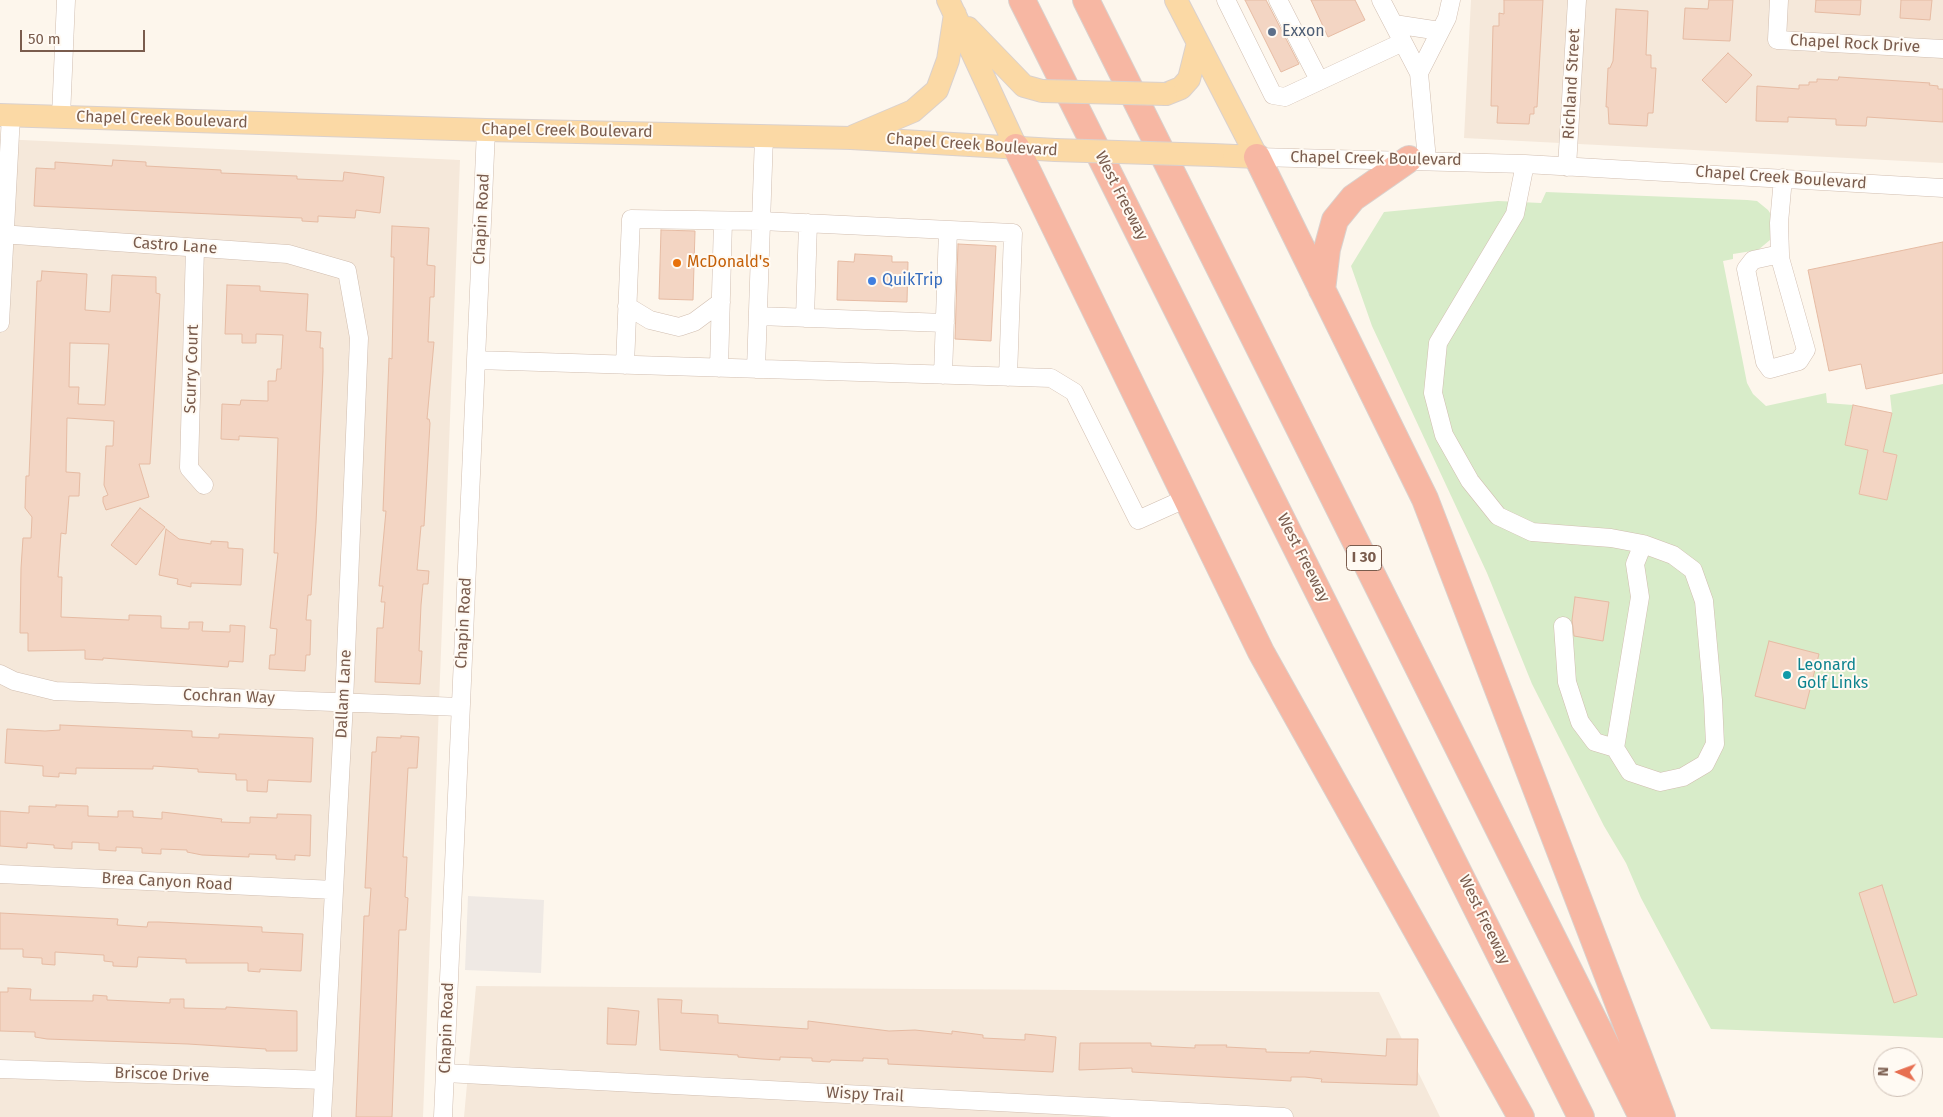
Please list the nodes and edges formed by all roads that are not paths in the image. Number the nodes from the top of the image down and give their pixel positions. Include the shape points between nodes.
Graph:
1 (66, 0) edge
2 (1022, 0) edge
3 (1086, 0) edge
4 (1176, 0) edge
5 (1226, 0) edge
6 (1278, 0) edge
7 (1381, 0) edge
8 (1451, 0) edge
9 (1577, 0) edge
10 (1779, 0) edge
11 (952, 7) edge
12 (1394, 24) junction
13 (1440, 31) junction
14 (1402, 42) junction
15 (1198, 43) junction
16 (1943, 49) edge
17 (1419, 73) junction
18 (1320, 80) junction
19 (6, 115) edge
20 (60, 117) junction
21 (486, 130) junction
22 (764, 136) junction
23 (851, 138) junction
24 (1016, 147) junction
25 (1257, 156) junction
26 (1418, 160) junction
27 (1525, 164) junction
28 (1567, 167) junction
29 (1783, 178) junction
30 (1943, 188) edge
31 (724, 221) junction
32 (761, 221) junction
33 (808, 223) junction
34 (948, 230) junction
35 (2, 234) edge
36 (195, 248) junction
37 (1780, 254) junction
38 (347, 272) joint
39 (1322, 290) junction
40 (721, 302) junction
41 (627, 306) junction
42 (758, 316) junction
43 (805, 318) junction
44 (0, 323) edge
45 (945, 323) junction
46 (476, 360) junction
47 (625, 365) junction
48 (719, 368) junction
49 (756, 369) junction
50 (943, 374) junction
51 (1008, 377) junction
52 (204, 485) dead end
53 (1187, 498) junction
54 (1643, 544) junction
55 (1563, 626) dead end
56 (0, 674) edge
57 (344, 702) junction
58 (460, 707) junction
59 (1615, 748) junction
60 (0, 874) edge
61 (334, 890) junction
62 (0, 1069) edge
63 (445, 1073) junction
64 (324, 1080) junction
65 (1060, 1111) edge
66 (322, 1117) edge
67 (443, 1117) edge
68 (1284, 1117) edge
69 (1521, 1117) edge
70 (1581, 1117) edge
71 (1642, 1117) edge
72 (1662, 1117) edge

1 - 20 street
2 - 70 highway, West Freeway
3 - 71 highway, I 30
4 - 15 main road
5 - 18 street via 1273,95 1285,97
6 - 18 street
7 - 12 street
8 - 13 street via 1448,18
9 - 28 street, Richland Street
10 - 16 street, Chapel Rock Drive via 1777,40
11 - 15 main road, bridge via 1024,86 1042,91 1166,94 1181,88 1189,80
11 - 23 main road via 948,60 937,90 913,111
11 - 24 main road
12 - 13 street
12 - 14 street
13 - 17 street
14 - 17 street
14 - 18 street
15 - 25 main road
17 - 26 street
19 - 20 main road, Chapel Creek Boulevard
19 - 35 street
20 - 21 main road, Chapel Creek Boulevard
21 - 22 main road, Chapel Creek Boulevard
21 - 46 street, Chapin Road
22 - 23 main road, Chapel Creek Boulevard
22 - 32 street
23 - 24 main road, Chapel Creek Boulevard
24 - 25 main road, Chapel Creek Boulevard, bridge
24 - 53 highway
25 - 26 street, Chapel Creek Boulevard
25 - 39 highway
26 - 27 street, Chapel Creek Boulevard
26 - 39 highway via 1353,198 1335,220 1327,249
27 - 28 street, Chapel Creek Boulevard
27 - 54 street via 1515,214 1438,343 1433,393 1444,435 1470,481 1498,516 1532,532 1611,538
28 - 29 street, Chapel Creek Boulevard
29 - 30 street, Chapel Creek Boulevard
29 - 37 street
31 - 32 street
31 - 40 street
31 - 41 street via 631,219
32 - 33 street
32 - 42 street
33 - 34 street
33 - 43 street
34 - 45 street
34 - 51 street via 1013,233
35 - 36 street, Castro Lane
35 - 44 street
36 - 38 street, Castro Lane via 288,254
36 - 52 street, Scurry Court via 189,468
37 - 37 street via 1806,350 1799,361 1770,369 1765,362 1746,270 1753,260
38 - 57 street, Dallam Lane via 359,338
39 - 72 highway via 1425,499
40 - 41 street via 694,322 679,327 650,320
40 - 48 street
41 - 47 street
42 - 43 street
42 - 49 street
43 - 45 street
45 - 50 street
46 - 47 street
46 - 58 street, Chapin Road
47 - 48 street
48 - 49 street
49 - 50 street
50 - 51 street
51 - 53 street via 1051,378 1074,392 1138,520
53 - 69 highway via 1262,652
54 - 59 street via 1635,564 1640,597
54 - 59 street via 1673,555 1693,570 1705,611 1715,744 1705,764 1683,777 1660,782 1630,772
55 - 59 street via 1567,682 1580,722 1595,742
56 - 57 street, Cochran Way via 14,681 55,691
57 - 58 street, Cochran Way
57 - 61 street, Dallam Lane
58 - 63 street, Chapin Road
60 - 61 street, Brea Canyon Road
61 - 64 street, Dallam Lane
62 - 64 street, Briscoe Drive
63 - 65 street, Wispy Trail
63 - 67 street, Chapin Road
64 - 66 street, Dallam Lane
65 - 68 street, Wispy Trail

